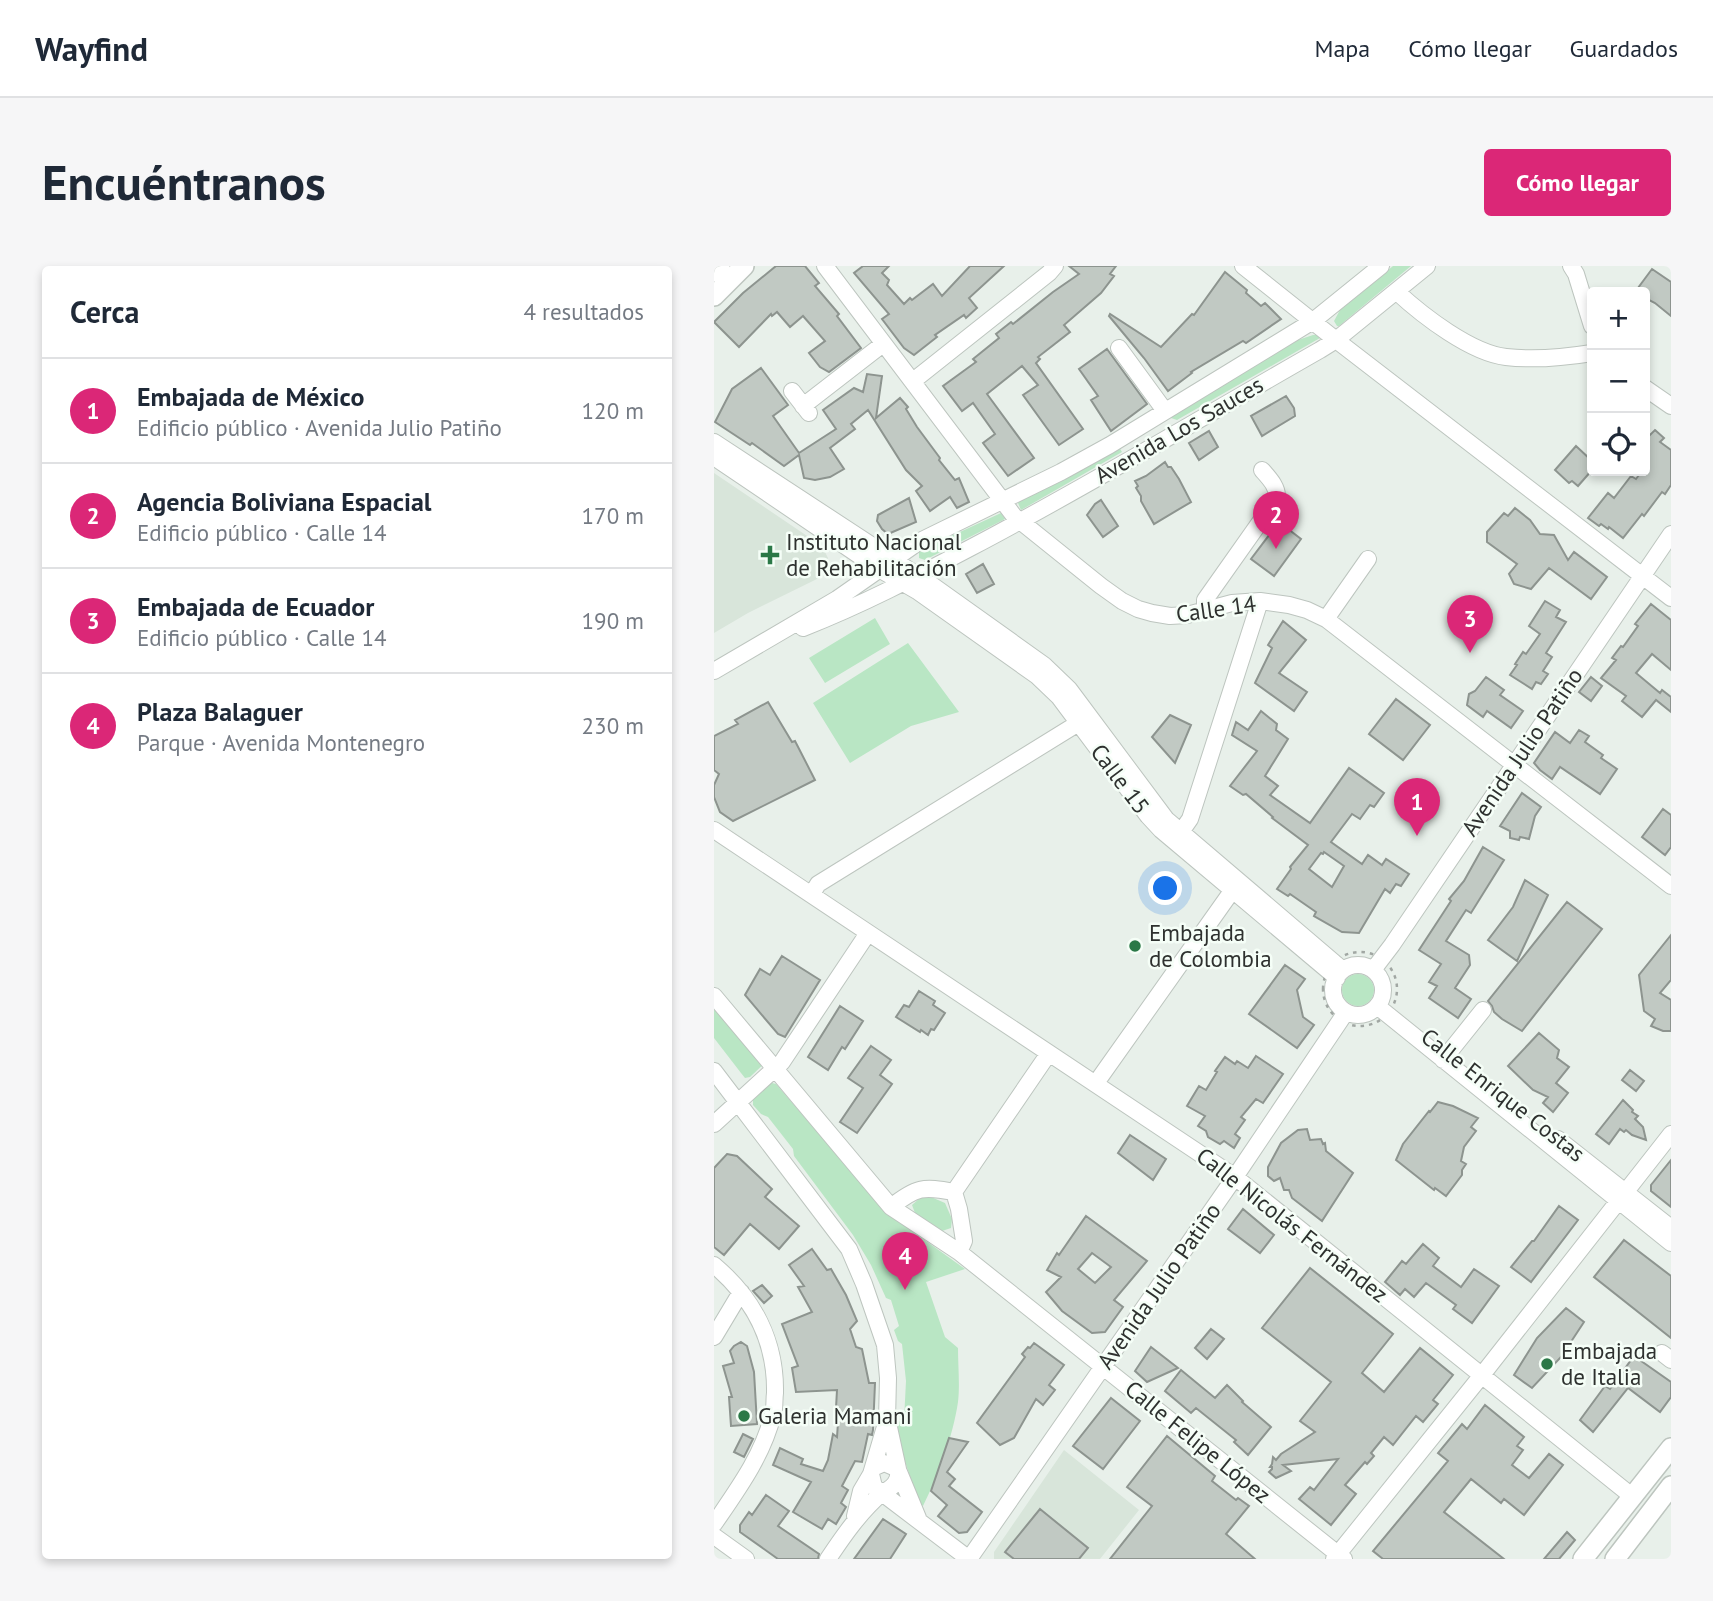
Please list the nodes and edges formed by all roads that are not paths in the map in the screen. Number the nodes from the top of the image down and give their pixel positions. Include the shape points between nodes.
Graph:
1 (720, 266) edge
2 (744, 266) edge
3 (1055, 266) edge
4 (1243, 266) edge
5 (1381, 266) edge
6 (1427, 266) edge
7 (1571, 266) edge
8 (835, 269) edge
9 (714, 272) edge
10 (1362, 272) edge
11 (1397, 292) junction
12 (714, 296) edge
13 (1587, 310) edge
14 (1313, 321) junction
15 (1336, 340) junction
16 (883, 344) junction
17 (1119, 348) dead end
18 (1587, 353) edge
19 (913, 381) junction
20 (792, 390) dead end
21 (1650, 391) edge
22 (1671, 406) edge
23 (1165, 411) junction
24 (714, 442) edge
25 (714, 457) edge
26 (1262, 470) dead end
27 (1002, 501) junction
28 (1021, 521) junction
29 (1671, 534) edge
30 (1368, 559) dead end
31 (886, 565) junction
32 (1642, 576) junction
33 (911, 579) junction
34 (1671, 598) edge
35 (1260, 601) junction
36 (1205, 610) junction
37 (1326, 619) junction
38 (762, 644) junction
39 (714, 671) edge
40 (1084, 720) junction
41 (1514, 765) junction
42 (714, 830) edge
43 (1177, 837) junction
44 (1671, 886) edge
45 (1232, 891) junction
46 (812, 894) junction
47 (868, 933) junction
48 (1377, 964) junction
49 (1335, 970) junction
50 (714, 996) edge
51 (1385, 1006) junction
52 (1483, 1010) dead end
53 (1343, 1016) junction
54 (1049, 1053) junction
55 (1446, 1056) junction
56 (774, 1069) junction
57 (714, 1071) edge
58 (1096, 1083) junction
59 (738, 1103) junction
60 (714, 1124) edge
61 (1671, 1134) edge
62 (1235, 1177) junction
63 (954, 1192) junction
64 (1622, 1197) junction
65 (891, 1207) junction
66 (1671, 1228) edge
67 (1671, 1243) edge
68 (959, 1252) junction
69 (714, 1265) edge
70 (741, 1292) junction
71 (714, 1337) edge
72 (1102, 1365) junction
73 (1482, 1375) junction
74 (887, 1420) junction
75 (1671, 1448) edge
76 (1671, 1463) edge
77 (898, 1470) junction
78 (872, 1471) junction
79 (1671, 1486) edge
80 (882, 1493) junction
81 (1633, 1497) junction
82 (919, 1521) junction
83 (853, 1522) junction
84 (714, 1524) edge
85 (714, 1536) edge
86 (1339, 1557) edge
87 (746, 1559) edge
88 (828, 1559) edge
89 (969, 1559) edge
90 (1583, 1559) edge
91 (1598, 1559) edge
92 (1615, 1559) edge

1 - 9 main road
2 - 12 main road
3 - 19 street
4 - 14 street
5 - 10 street
6 - 11 street, Avenida Los Sauces
7 - 13 street
8 - 16 street
10 - 14 street
11 - 15 street, Avenida Los Sauces
11 - 18 street via 1482,351 1506,357
14 - 15 street
14 - 23 street
15 - 28 street, Avenida Los Sauces
15 - 32 street
16 - 19 street
16 - 20 street via 806,409
17 - 23 street
19 - 27 street
21 - 22 street
23 - 27 street
24 - 31 street
25 - 31 street
26 - 36 street via 1275,487 1276,498 1205,600
27 - 28 street, Calle 14
27 - 31 street via 920,541
28 - 33 street, Avenida Los Sauces
28 - 36 street, Calle 14 via 1130,605 1170,616
29 - 32 street, Avenida Julio Patiño
30 - 37 street
31 - 33 street, Calle 15
31 - 38 street
32 - 34 street
32 - 41 street, Avenida Julio Patiño
33 - 38 street, Avenida Los Sauces
33 - 40 street, Calle 15 via 1037,676
35 - 36 street, Calle 14
35 - 37 street, Calle 14 via 1289,605
35 - 43 street via 1190,819
37 - 41 street, Calle 14
38 - 39 street
40 - 43 street, Calle 15
40 - 46 street via 818,884
41 - 44 street, Calle 14
41 - 48 street, Avenida Julio Patiño
42 - 46 street, Calle Nicolás Fernández
43 - 45 street, Calle 15
43 - 49 street, Calle 15
45 - 49 street, Calle 15
45 - 58 street
46 - 47 street, Calle Nicolás Fernández
47 - 54 street, Calle Nicolás Fernández
47 - 56 street
48 - 49 street
48 - 51 street
49 - 53 street via 1334,993
50 - 56 street, Calle Felipe López
51 - 53 street
51 - 55 street, Calle Enrique Costas
52 - 55 street
53 - 62 street, Avenida Julio Patiño
54 - 58 street, Calle Nicolás Fernández
54 - 63 street
55 - 64 street, Calle Enrique Costas
56 - 59 street
56 - 65 street, Calle Felipe López
57 - 59 street
58 - 62 street, Calle Nicolás Fernández
59 - 60 street
59 - 74 street via 849,1249 885,1345
61 - 64 street
62 - 72 street, Avenida Julio Patiño
62 - 73 street, Calle Nicolás Fernández
63 - 65 street via 921,1188
63 - 68 street via 964,1241
64 - 66 street
64 - 67 street
64 - 73 street
65 - 68 street, Calle Felipe López
68 - 72 street, Calle Felipe López
69 - 70 street
70 - 71 street
70 - 84 street via 772,1356 774,1412 747,1476
72 - 86 street, Calle Felipe López
72 - 89 street, Avenida Julio Patiño
73 - 81 street, Calle Nicolás Fernández
73 - 86 street
74 - 77 street
74 - 78 street
75 - 81 main road
76 - 91 main road
77 - 78 street via 884,1463
77 - 80 street via 895,1484
77 - 82 street
78 - 80 street via 874,1486
78 - 83 street
79 - 92 main road
80 - 82 street
80 - 83 street
81 - 90 main road
82 - 89 street
83 - 88 street
85 - 87 street

